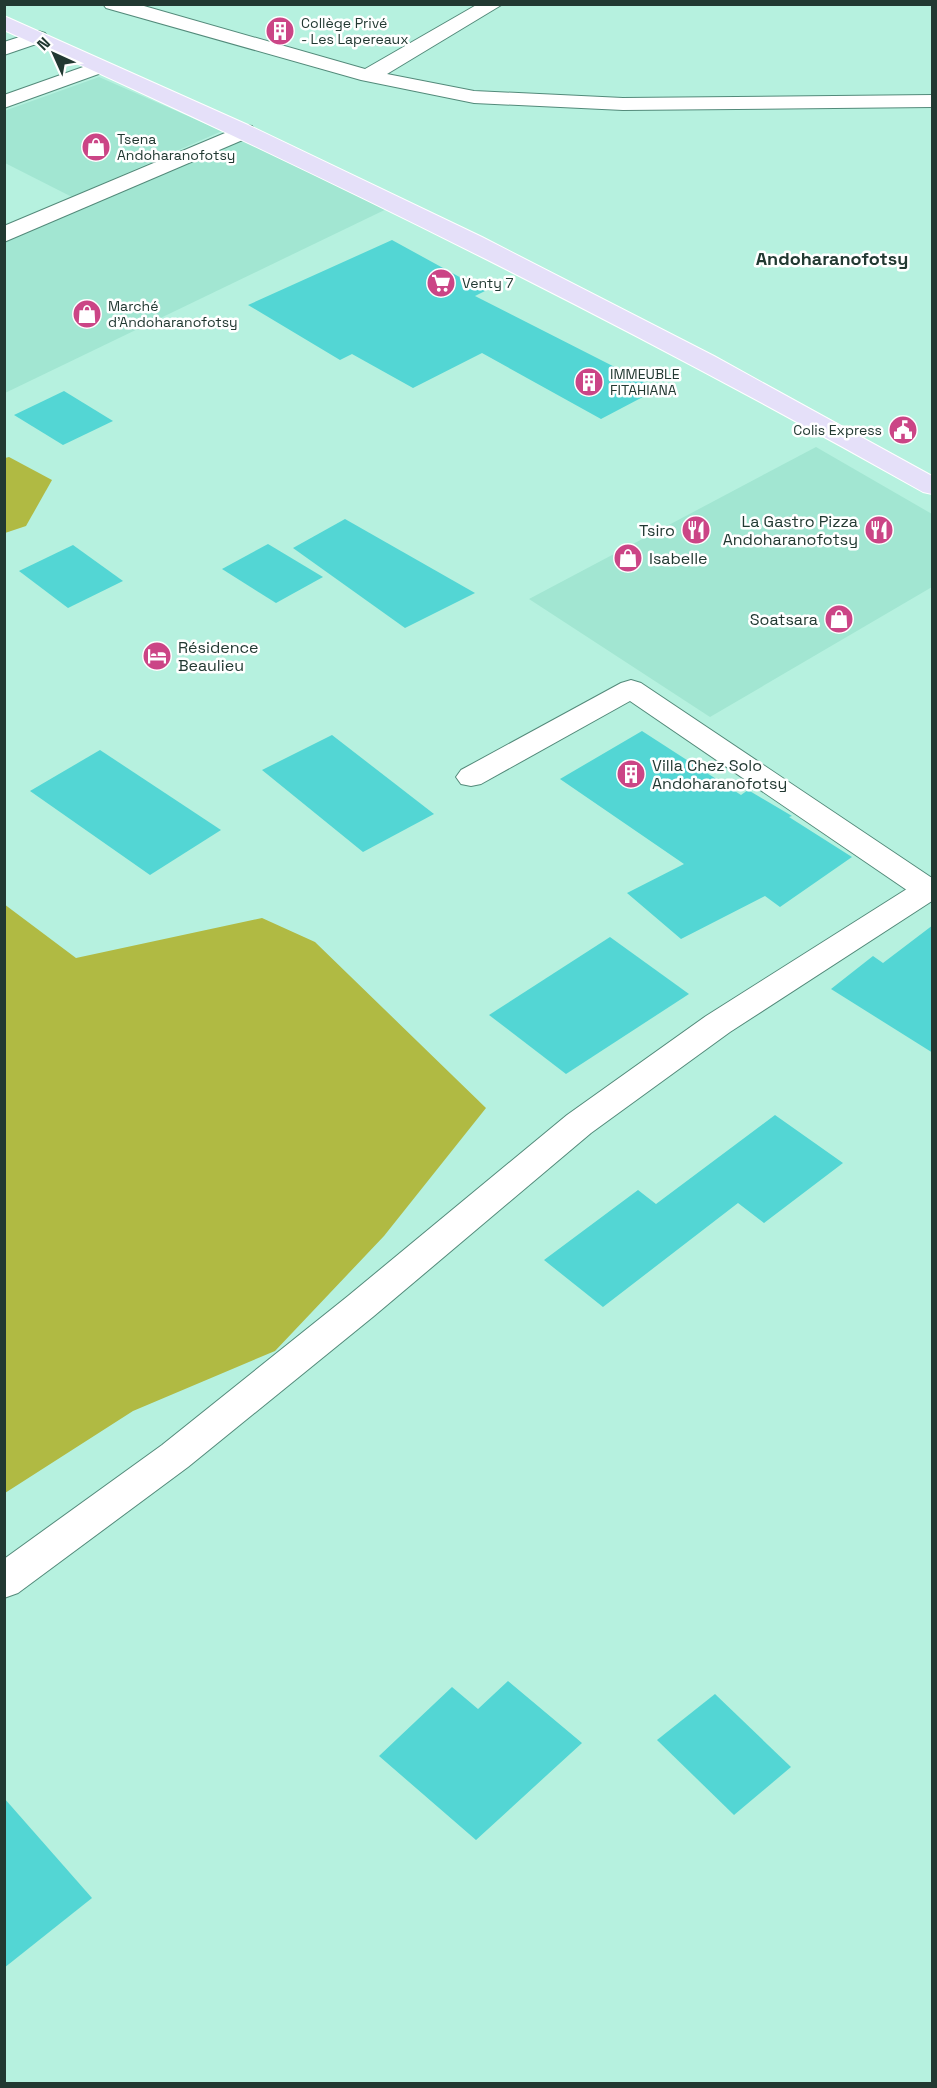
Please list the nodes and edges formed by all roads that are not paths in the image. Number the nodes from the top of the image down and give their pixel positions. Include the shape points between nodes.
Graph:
1 (113, 4) edge
2 (493, 4) edge
3 (4, 22) edge
4 (38, 37) junction
5 (4, 49) edge
6 (100, 67) junction
7 (368, 76) junction
8 (933, 101) edge
9 (4, 102) edge
10 (244, 131) junction
11 (4, 235) edge
12 (933, 486) edge
13 (471, 777) dead end
14 (930, 888) edge
15 (4, 1581) edge

1 - 7 street
2 - 7 street
3 - 4 main road
4 - 5 street
4 - 6 main road
6 - 9 street
6 - 10 main road
7 - 8 street via 474,97 623,104
10 - 11 street
10 - 12 main road via 611,310
13 - 14 street via 631,689
14 - 15 street via 718,1024 579,1124 175,1456

